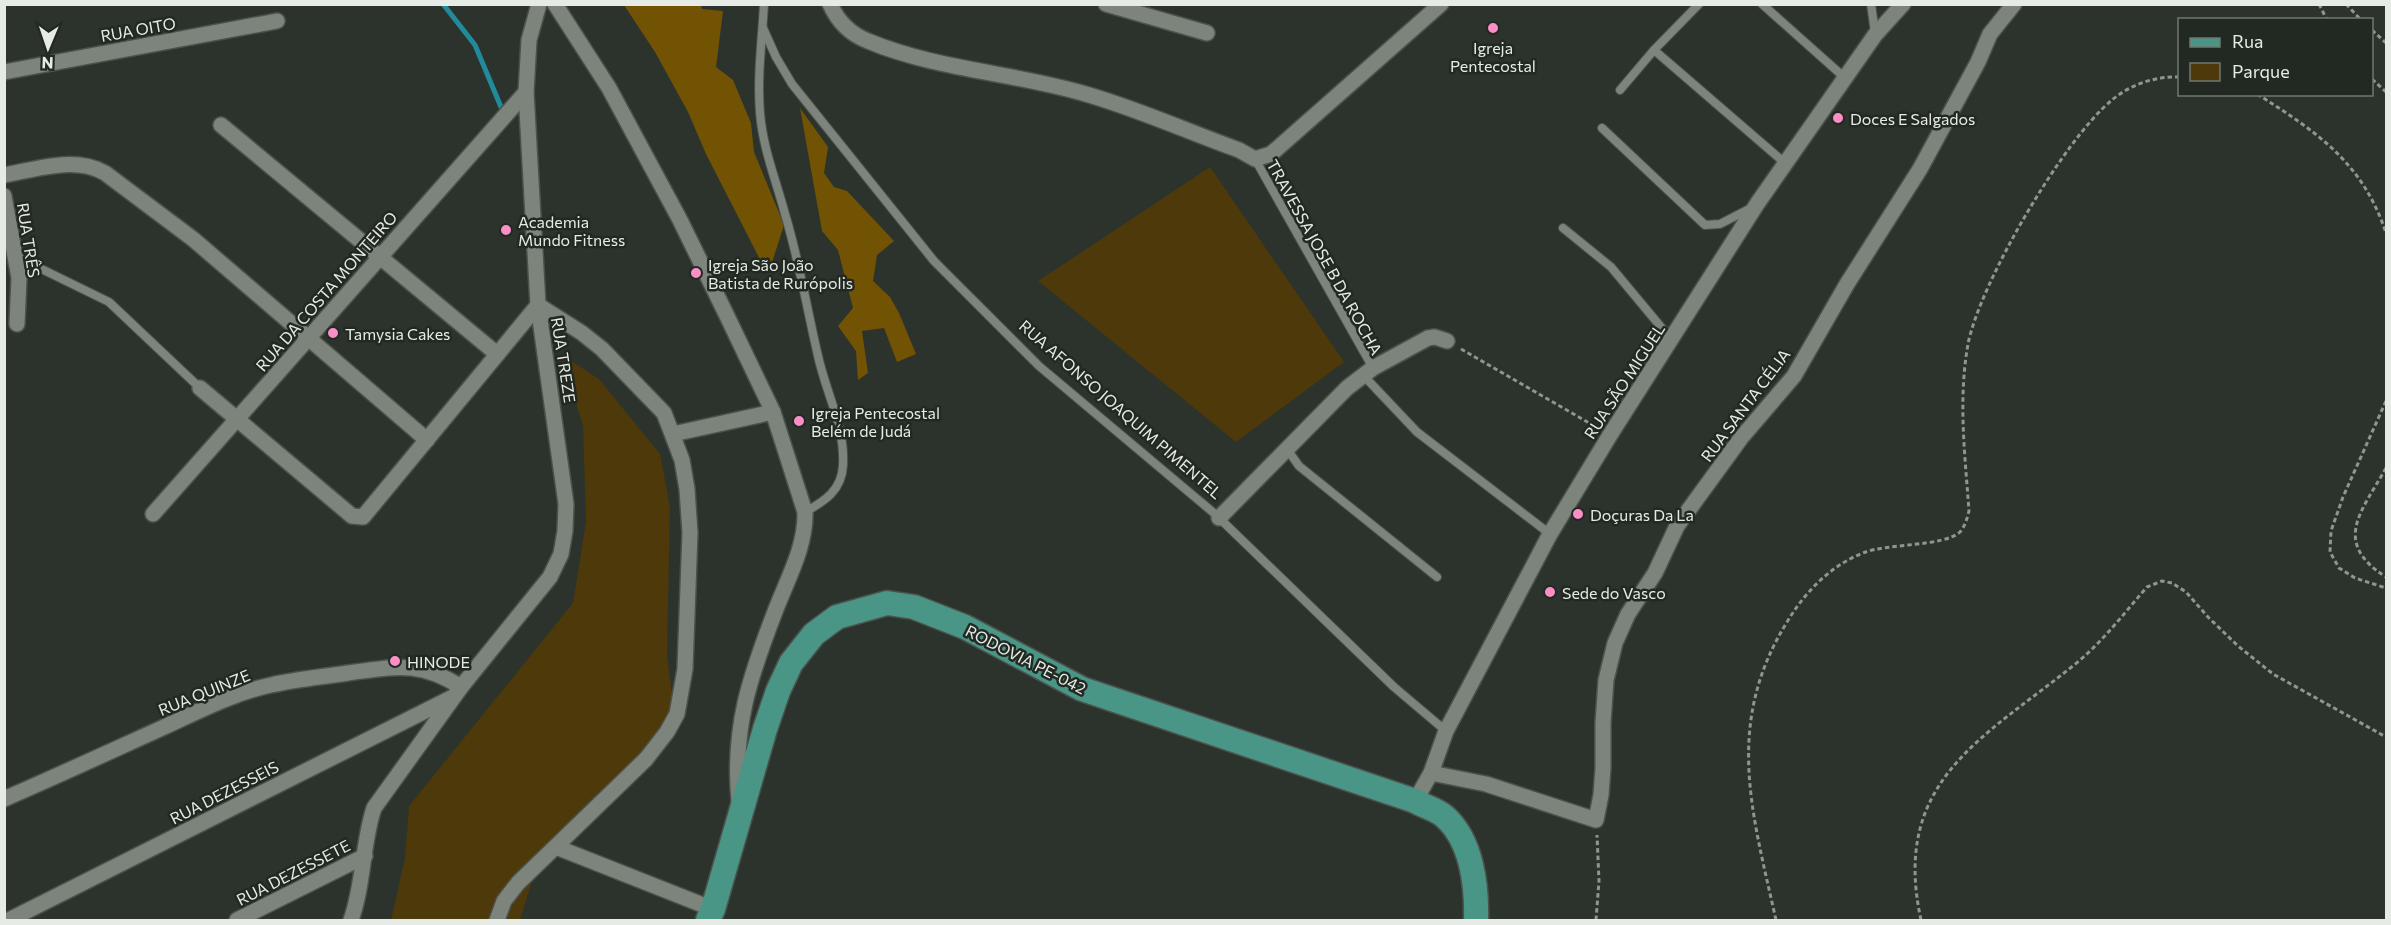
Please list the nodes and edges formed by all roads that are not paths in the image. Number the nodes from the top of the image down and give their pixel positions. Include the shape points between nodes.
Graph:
1 (539, 4) edge
2 (555, 4) edge
3 (764, 4) edge
4 (830, 4) edge
5 (1106, 4) edge
6 (1441, 4) edge
7 (1699, 4) edge
8 (1762, 4) edge
9 (1871, 4) edge
10 (1904, 4) edge
11 (2014, 4) edge
12 (277, 21) dead end
13 (763, 28) junction
14 (1207, 33) dead end
15 (1875, 35) junction
16 (1654, 50) junction
17 (4, 72) edge
18 (1846, 79) junction
19 (1620, 90) dead end
20 (526, 92) junction
21 (221, 125) dead end
22 (1602, 128) dead end
23 (1254, 159) junction
24 (1786, 164) junction
25 (4, 175) edge
26 (4, 196) edge
27 (1757, 204) junction
28 (1563, 228) dead end
29 (380, 256) junction
30 (17, 257) junction
31 (538, 305) junction
32 (17, 324) dead end
33 (308, 338) junction
34 (1672, 340) junction
35 (1447, 341) road end
36 (497, 354) junction
37 (1368, 371) junction
38 (200, 388) joint
39 (773, 412) junction
40 (237, 419) junction
41 (674, 434) junction
42 (427, 440) junction
43 (1287, 449) junction
44 (805, 512) junction
45 (153, 514) dead end
46 (1219, 518) junction
47 (1550, 534) junction
48 (1437, 577) dead end
49 (458, 692) junction
50 (1446, 732) junction
51 (1431, 773) junction
52 (4, 799) edge
53 (1414, 801) junction
54 (740, 816) junction
55 (556, 848) junction
56 (365, 856) junction
57 (1476, 910) edge
58 (711, 915) edge
59 (9, 921) edge
60 (237, 921) edge
61 (351, 921) edge
62 (497, 921) edge

1 - 20 street, RUA TREZE via 529,40
2 - 39 street via 609,88 680,220
3 - 13 lane
4 - 23 street via 841,23 868,41 916,56 1089,95
5 - 14 street
6 - 23 street via 1270,154
7 - 16 lane
8 - 18 lane
9 - 15 lane
10 - 15 street, RUA SÃO MIGUEL
11 - 51 street, RUA SANTA CÉLIA via 1990,34 1920,169 1794,376 1677,526 1655,573 1628,614 1615,643 1606,680 1603,777 1596,820 1486,784
12 - 17 street, RUA OITO
13 - 44 lane via 758,68 763,139 843,441 838,485 824,502
13 - 46 lane, RUA AFONSO JOAQUIM PIMENTEL via 792,84 933,261 1039,366
15 - 18 street, RUA SÃO MIGUEL
16 - 19 lane
16 - 24 lane
18 - 24 street, RUA SÃO MIGUEL
20 - 29 street, RUA DA COSTA MONTEIRO
20 - 31 street, RUA TREZE
21 - 29 street
22 - 27 lane via 1705,225 1720,224
23 - 37 lane, TRAVESSA JOSE B DA ROCHA
24 - 27 street, RUA SÃO MIGUEL
25 - 33 street via 68,164 94,166 193,239
26 - 30 street, RUA TRÊS
27 - 34 street, RUA SÃO MIGUEL
28 - 34 lane via 1611,267
29 - 33 street, RUA DA COSTA MONTEIRO
29 - 36 street
30 - 32 street, RUA TRÊS
30 - 38 lane via 109,302
31 - 36 street
31 - 41 street via 582,333 627,373 664,413
31 - 49 street, RUA TREZE via 565,494 561,554 550,577
33 - 40 street, RUA DA COSTA MONTEIRO
33 - 42 street
34 - 47 street, RUA SÃO MIGUEL
35 - 37 street via 1428,338
36 - 42 street
37 - 43 street
37 - 47 lane, TRAVESSA JOSE B DA ROCHA via 1417,432
38 - 40 street
39 - 41 street
39 - 44 street
40 - 42 street via 352,516 360,518
40 - 45 street, RUA DA COSTA MONTEIRO
41 - 55 street via 684,469 690,532 685,669 677,714 646,759
43 - 46 street
43 - 48 lane via 1299,466
44 - 54 street via 799,552 751,672 744,702 736,774
46 - 50 lane, RUA AFONSO JOAQUIM PIMENTEL
47 - 50 street, RUA SÃO MIGUEL
49 - 52 street, RUA QUINZE via 441,674 408,668 271,685 199,711
49 - 56 street, RUA TREZE via 374,808
49 - 59 street, RUA DEZESSEIS
50 - 51 street, RUA SÃO MIGUEL
51 - 53 street, RUA SÃO MIGUEL
53 - 54 main road, RODOVIA PE-042 via 1082,689 964,627 914,607 887,603 837,617 814,634 791,663 775,700
53 - 57 main road, RODOVIA PE-042 via 1444,816 1461,838 1473,872
54 - 58 main road, RODOVIA PE-042
55 - 58 street
55 - 62 street via 518,883 504,901
56 - 60 street, RUA DEZESSETE
56 - 61 street, RUA TREZE

